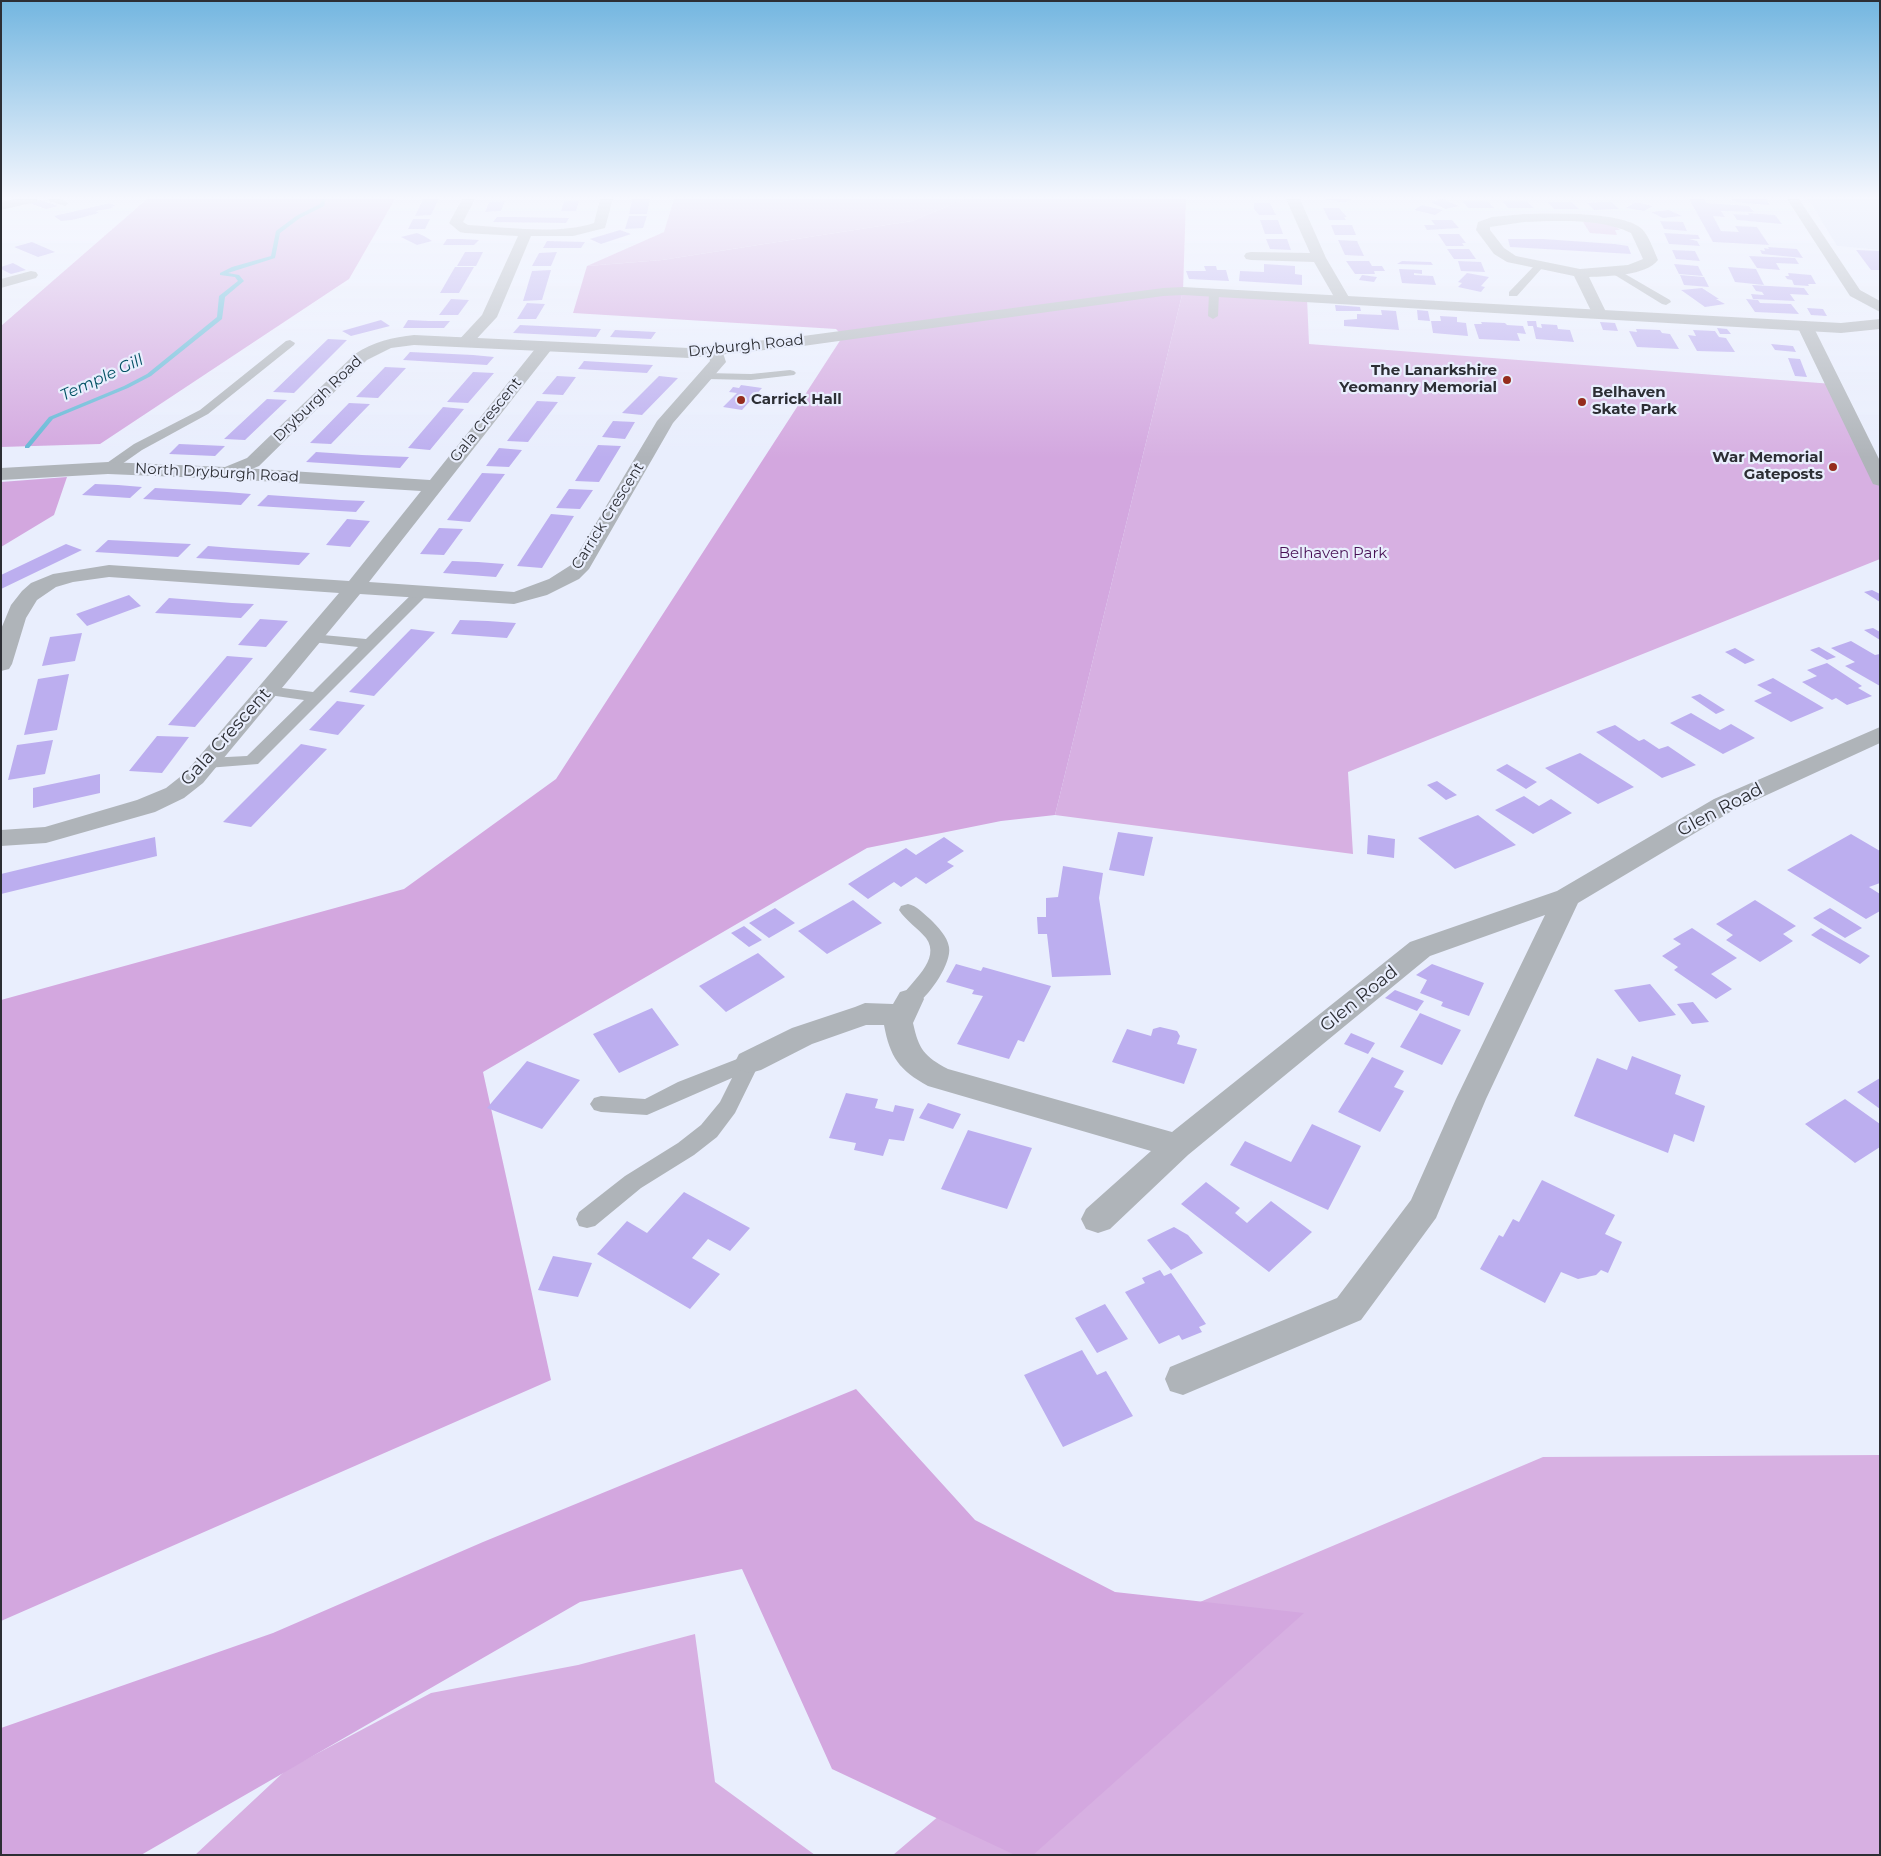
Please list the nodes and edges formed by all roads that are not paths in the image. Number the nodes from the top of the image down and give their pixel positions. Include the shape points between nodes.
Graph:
1 (503, 286) edge
2 (1334, 286) edge
3 (1521, 286) edge
4 (1586, 286) edge
5 (1639, 286) edge
6 (1850, 286) edge
7 (1214, 293) junction
8 (1513, 294) dead end
9 (1342, 299) junction
10 (1666, 302) dead end
11 (1880, 308) edge
12 (1599, 314) junction
13 (1214, 316) dead end
14 (1880, 324) edge
15 (1805, 326) junction
16 (290, 343) dead end
17 (464, 343) junction
18 (545, 347) junction
19 (715, 350) junction
20 (790, 373) dead end
21 (707, 376) junction
22 (108, 468) junction
23 (228, 473) junction
24 (1, 474) edge
25 (1880, 480) edge
26 (433, 486) junction
27 (354, 588) junction
28 (422, 592) junction
29 (312, 638) junction
30 (369, 644) junction
31 (1, 664) edge
32 (267, 691) junction
33 (316, 697) junction
34 (1880, 734) edge
35 (207, 763) junction
36 (1, 838) edge
37 (1567, 897) junction
38 (908, 910) dead end
39 (906, 1007) junction
40 (750, 1062) junction
41 (601, 1104) dead end
42 (1177, 1146) junction
43 (587, 1219) dead end
44 (1098, 1219) dead end
45 (1183, 1379) dead end

1 - 17 street via 490,317
2 - 9 street
3 - 8 lane
4 - 12 street
5 - 10 lane
6 - 11 street via 1855,293
7 - 9 street, Dryburgh Road
7 - 13 lane
7 - 19 street, Dryburgh Road via 1163,292 813,340
9 - 12 street, Dryburgh Road
12 - 15 street, Dryburgh Road
14 - 15 street, Dryburgh Road via 1841,328
15 - 25 street
16 - 22 lane via 204,412 138,447
17 - 18 street, Dryburgh Road
17 - 23 street, Dryburgh Road via 414,340 375,348 253,462
18 - 19 street, Dryburgh Road via 656,353
18 - 26 street, Gala Crescent
19 - 21 street, Carrick Crescent via 718,362
20 - 21 lane via 751,377
21 - 28 street, Carrick Crescent via 666,421 579,569 564,580 514,598
22 - 23 street, North Dryburgh Road
22 - 24 street, North Dryburgh Road
23 - 26 street, North Dryburgh Road
26 - 27 street, Gala Crescent
27 - 28 street, Carrick Crescent
27 - 29 street, Gala Crescent
27 - 31 street via 109,571 79,574 54,580 22,604
28 - 30 lane
29 - 30 lane
29 - 32 street, Gala Crescent
30 - 33 lane
32 - 33 lane
32 - 35 street, Gala Crescent
33 - 35 lane via 252,760
34 - 37 street, Glen Road via 1724,805
35 - 36 street, Gala Crescent via 175,793 146,806 46,835
37 - 42 street, Glen Road via 1420,950
37 - 45 street via 1471,1098 1424,1208 1349,1309
38 - 39 lane via 936,938 940,960
39 - 40 street via 865,1014 802,1036
39 - 42 street via 898,1023 903,1047 916,1066 939,1078
40 - 41 lane via 646,1107
40 - 43 lane via 728,1107 709,1132 633,1182
42 - 44 street, Glen Road

